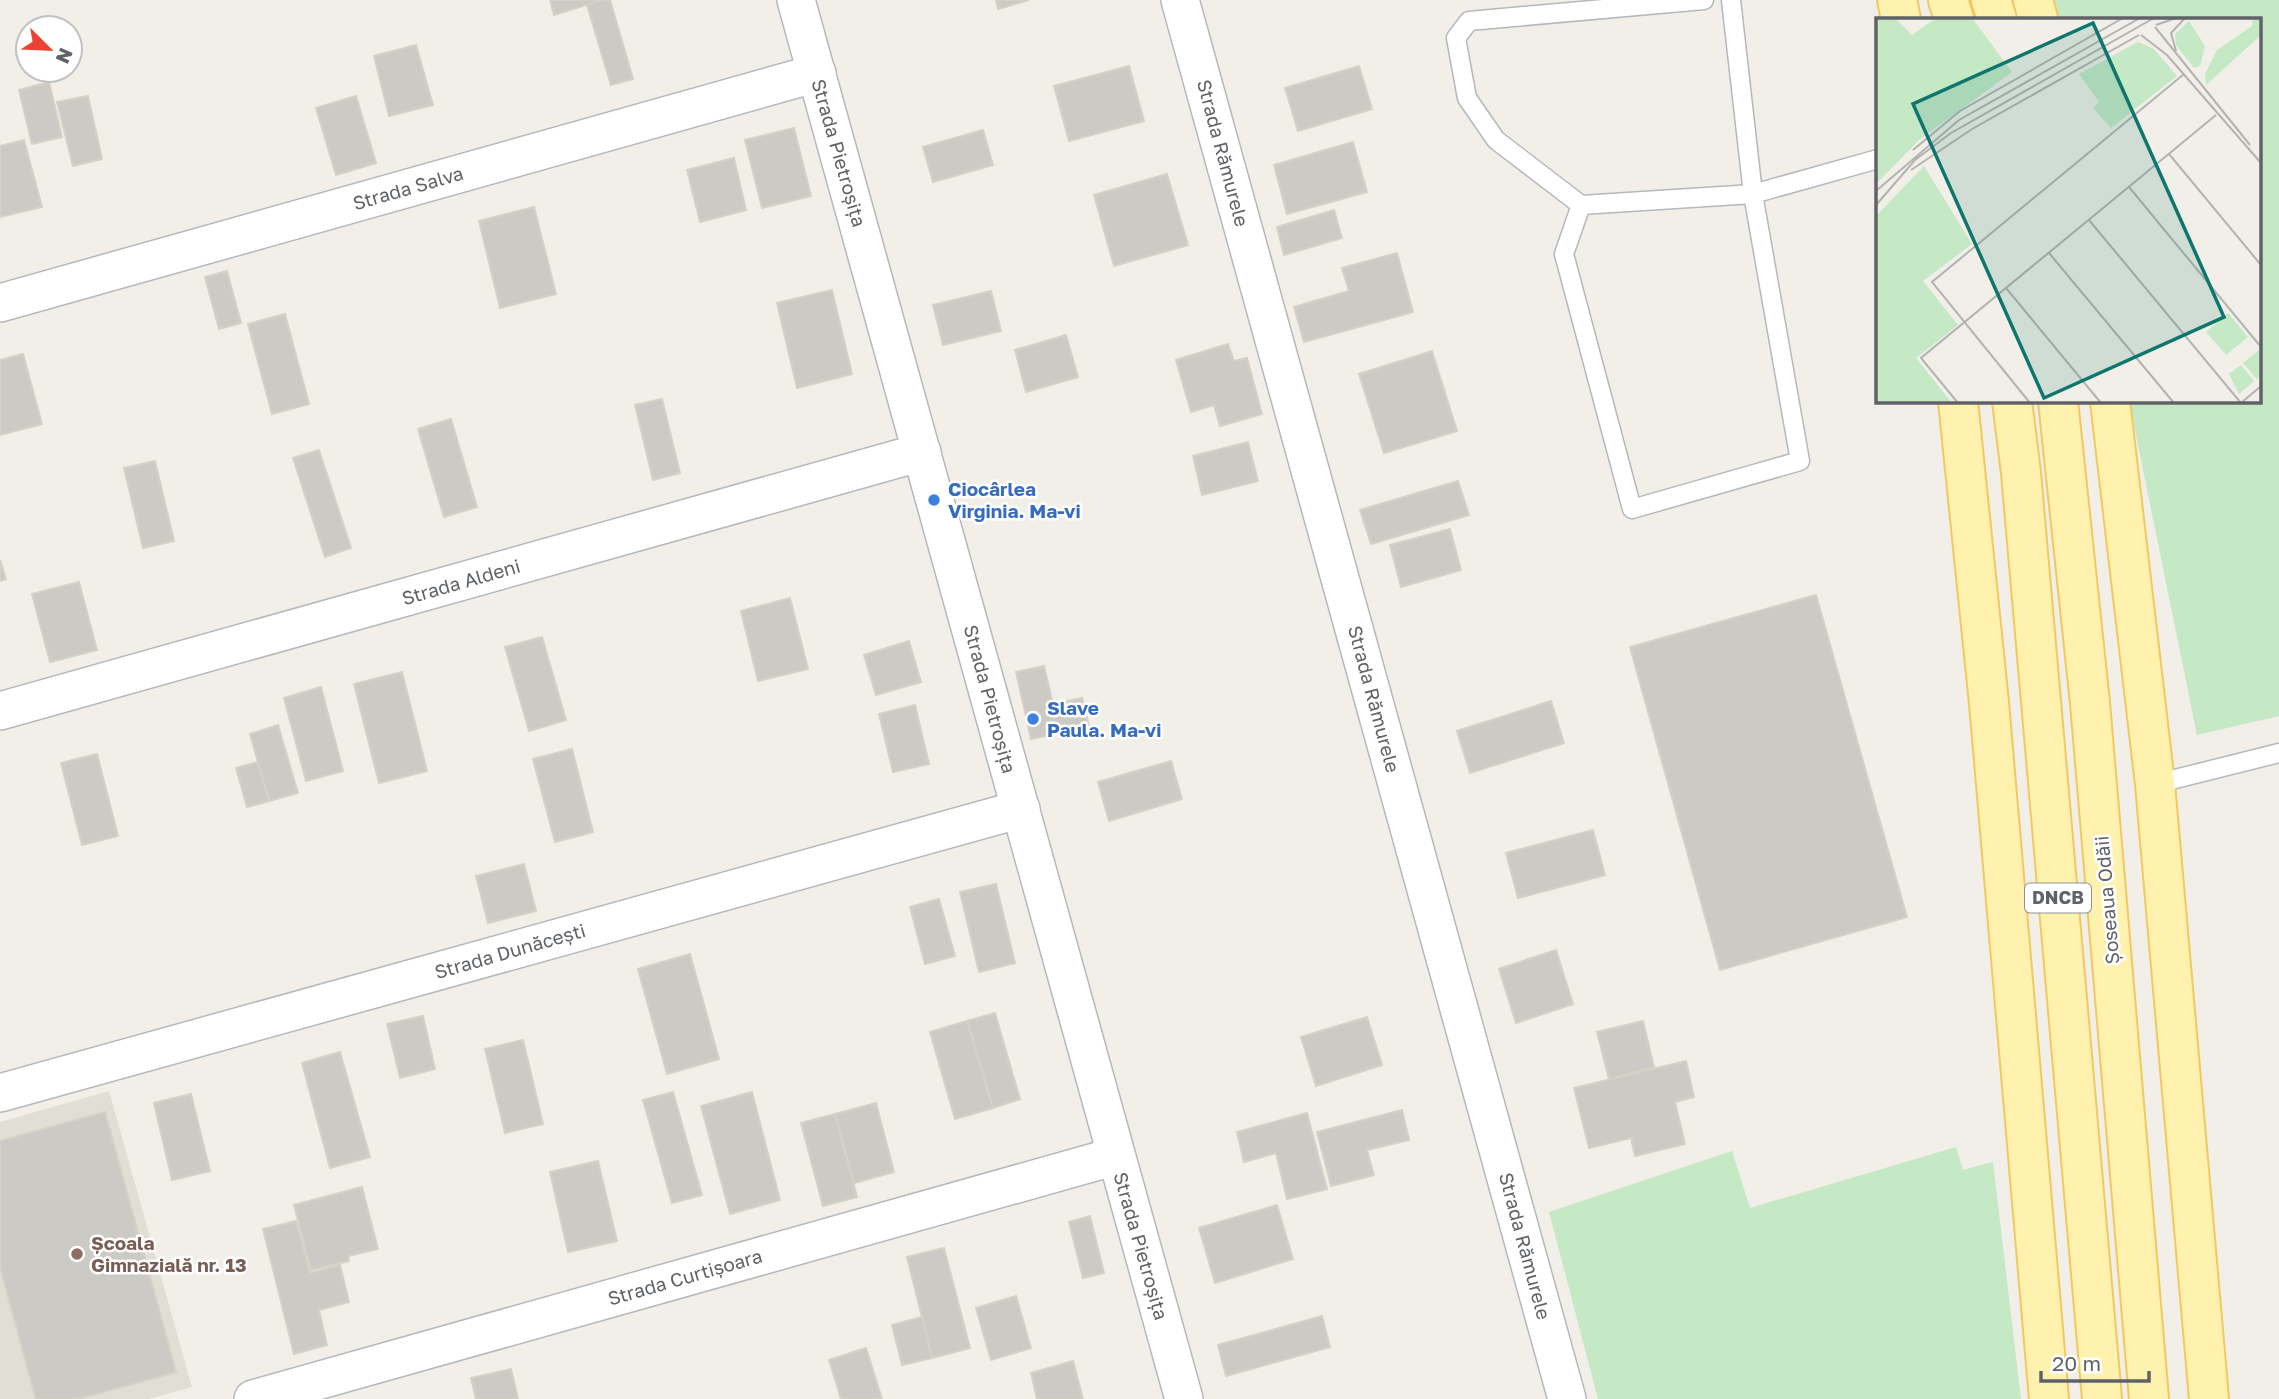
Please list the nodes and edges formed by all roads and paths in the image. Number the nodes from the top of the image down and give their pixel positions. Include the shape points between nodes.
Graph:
1 (796, 0) edge
2 (1181, 0) edge
3 (1704, 0) edge
4 (1731, 0) edge
5 (1897, 0) edge
6 (1948, 0) edge
7 (1991, 0) edge
8 (2033, 0) edge
9 (1901, 18) edge
10 (1954, 18) edge
11 (1997, 18) edge
12 (2038, 18) edge
13 (817, 73) junction
14 (1876, 160) edge
15 (1753, 194) junction
16 (1581, 205) junction
17 (0, 303) edge
18 (1958, 402) edge
19 (2012, 402) edge
20 (2057, 402) edge
21 (2110, 402) edge
22 (922, 452) junction
23 (0, 711) edge
24 (2279, 753) edge
25 (2155, 784) junction
26 (1021, 809) junction
27 (0, 1093) edge
28 (1116, 1156) junction
29 (2149, 1396) edge
30 (2102, 1398) edge
31 (253, 1399) edge
32 (1184, 1399) edge
33 (1567, 1399) edge
34 (2049, 1399) edge
35 (2209, 1399) edge

1 - 13 street, Strada Pietroșița
2 - 33 street, Strada Rămurele
3 - 16 lane via 1469,21 1456,38 1467,98 1496,140
4 - 15 lane
5 - 9 main road
6 - 10 main road
7 - 11 main road
8 - 12 main road
13 - 17 street, Strada Salva
13 - 22 street, Strada Pietroșița
14 - 15 lane
15 - 16 lane
15 - 16 lane via 1800,461 1632,509 1564,254
18 - 34 main road
19 - 30 main road, DNCB
20 - 29 main road, Șoseaua Odăii / DNCB via 2090,703
21 - 25 main road
22 - 23 street, Strada Aldeni
22 - 26 street, Strada Pietroșița
24 - 25 lane
25 - 35 main road
26 - 27 street, Strada Dunăcești
26 - 28 street, Strada Pietroșița
28 - 31 street, Strada Curtișoara
28 - 32 street, Strada Pietroșița

